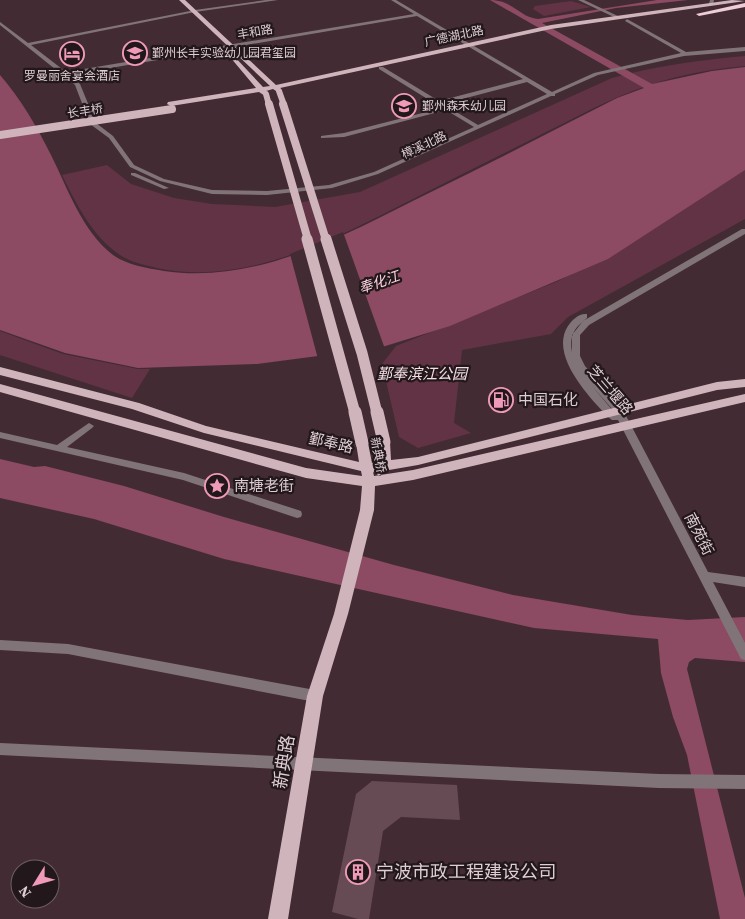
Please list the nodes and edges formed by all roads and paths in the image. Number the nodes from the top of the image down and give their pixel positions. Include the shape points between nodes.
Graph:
1 (172, 0) edge
2 (182, 0) edge
3 (259, 0) edge
4 (276, 0) edge
5 (393, 0) edge
6 (403, 0) edge
7 (580, 0) edge
8 (712, 1) edge
9 (733, 1) edge
10 (745, 4) edge
11 (194, 10) junction
12 (185, 12) junction
13 (651, 13) junction
14 (699, 14) joint
15 (418, 15) junction
16 (661, 15) junction
17 (618, 17) junction
18 (627, 20) junction
19 (0, 23) edge
20 (541, 32) junction
21 (29, 44) junction
22 (473, 45) junction
23 (232, 46) junction
24 (224, 47) junction
25 (745, 51) edge
26 (688, 56) junction
27 (381, 68) junction
28 (611, 72) junction
29 (66, 74) junction
30 (527, 80) junction
31 (277, 89) junction
32 (264, 92) junction
33 (555, 94) junction
34 (439, 103) junction
35 (172, 106) junction
36 (448, 108) junction
37 (478, 127) junction
38 (0, 128) edge
39 (0, 135) edge
40 (323, 137) dead end
41 (120, 150) junction
42 (745, 224) edge
43 (745, 231) edge
44 (0, 371) edge
45 (745, 383) edge
46 (0, 388) edge
47 (745, 398) edge
48 (613, 411) junction
49 (89, 426) dead end
50 (625, 427) junction
51 (0, 435) edge
52 (58, 449) junction
53 (385, 466) junction
54 (368, 468) junction
55 (369, 482) junction
56 (297, 514) dead end
57 (703, 576) junction
58 (745, 582) edge
59 (0, 645) edge
60 (745, 655) edge
61 (315, 696) junction
62 (0, 749) edge
63 (305, 763) junction
64 (745, 782) edge
65 (278, 919) edge

1 - 12 main road
2 - 11 main road
3 - 11 street
4 - 11 street
5 - 15 street
6 - 22 street
7 - 17 street
8 - 9 main road
8 - 13 main road
9 - 10 main road, 广德湖北路
9 - 13 main road, 广德湖北路
10 - 14 highway
10 - 16 main road, 广德湖北路
11 - 12 street
11 - 23 main road
12 - 21 street
12 - 24 main road
13 - 17 main road, 广德湖北路
14 - 16 main road
15 - 22 street
15 - 23 street, 丰和路
16 - 18 main road, 广德湖北路
17 - 20 main road, 广德湖北路 via 551,27
18 - 20 main road, 广德湖北路
18 - 26 street
19 - 21 street, 樟溪北路
20 - 22 main road, 广德湖北路
21 - 29 street, 樟溪北路
22 - 27 main road, 广德湖北路
22 - 30 street
22 - 31 main road, 广德湖北路
22 - 33 street
23 - 24 street, 丰和路
23 - 31 main road
24 - 29 street, 丰和路
24 - 32 main road
25 - 26 street, 樟溪北路
26 - 28 street, 樟溪北路
26 - 28 street, 樟溪北路 via 623,66
27 - 31 main road, 广德湖北路
27 - 34 street
28 - 33 street, 樟溪北路
29 - 41 street, 樟溪北路 via 79,87 93,124 108,134
30 - 33 street
30 - 34 street
31 - 32 main road, 广德湖北路
31 - 53 main road, 新典桥, bridge via 362,353 384,442
32 - 35 main road, 广德湖北路
32 - 54 main road, 新典桥, bridge via 345,371
33 - 37 street, 樟溪北路
33 - 41 street, 樟溪北路 via 374,179 334,191 282,198 237,199 178,192 133,174 127,169
34 - 36 street
35 - 38 main road, 长丰桥
35 - 39 main road, 长丰桥, bridge
36 - 37 street
36 - 40 street
37 - 41 street, 樟溪北路 via 362,178 330,187 288,192 239,194 184,187 132,166
42 - 48 street, 芝兰堰路 via 581,318 572,328 566,339 567,356 575,371
43 - 48 street, 芝兰堰路 via 580,328 574,341 576,356
44 - 54 main road, 鄞奉路 via 135,406 204,429
45 - 48 main road, 鄞奉路 via 718,386
46 - 55 main road, 鄞奉路 via 306,473
47 - 50 main road, 鄞奉路
48 - 50 street, 芝兰堰路
48 - 53 main road, 鄞奉路 via 418,461
49 - 52 street
50 - 55 main road, 鄞奉路
50 - 57 street, 南苑街
51 - 52 street
52 - 56 street via 184,477
53 - 54 main road, 鄞奉路
53 - 55 main road, 新典桥
54 - 55 main road, 新典桥
55 - 61 main road, 新典路 via 367,510 341,614
57 - 58 street
57 - 60 street, 南苑街
59 - 61 street via 68,648
61 - 63 main road, 新典路
62 - 63 street
63 - 64 street
63 - 65 main road, 新典路

